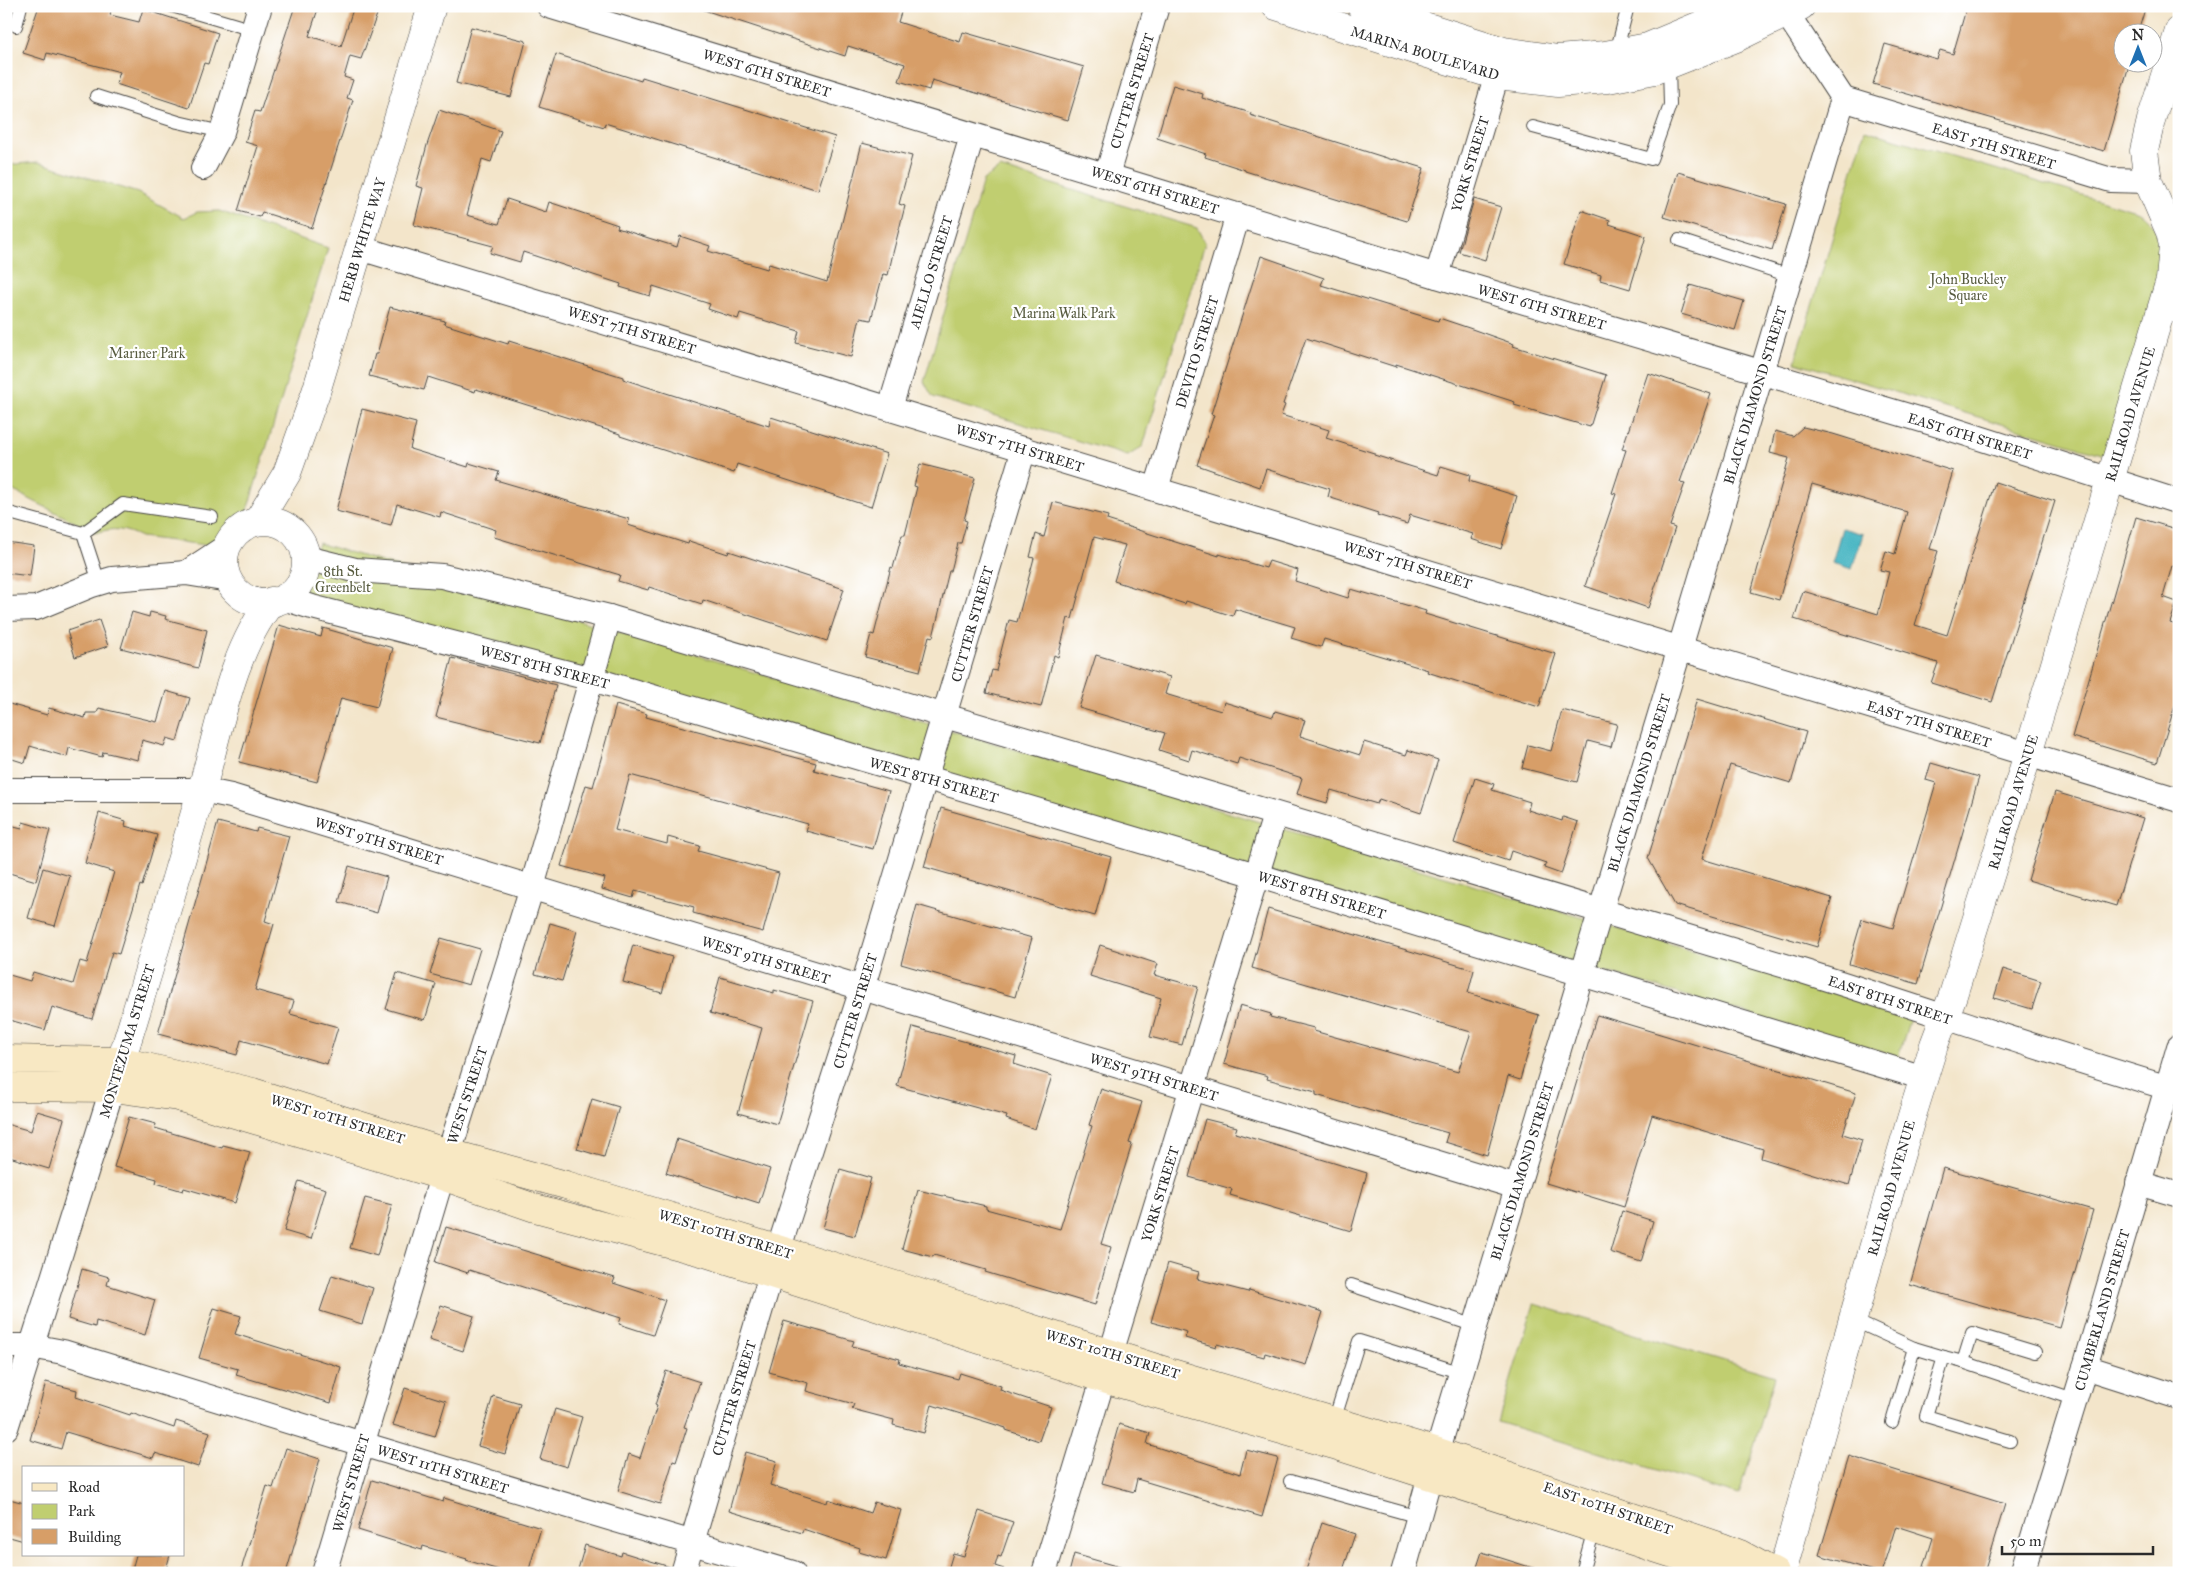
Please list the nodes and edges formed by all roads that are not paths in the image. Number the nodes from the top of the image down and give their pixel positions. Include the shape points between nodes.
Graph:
1 (21, 6) edge
2 (172, 6) edge
3 (260, 6) edge
4 (432, 6) edge
5 (549, 6) edge
6 (1157, 6) edge
7 (1276, 6) edge
8 (1361, 6) edge
9 (1628, 6) edge
10 (1746, 6) edge
11 (1790, 9) edge
12 (16, 26) dead end
13 (253, 30) junction
14 (2179, 30) edge
15 (1616, 53) junction
16 (1500, 64) junction
17 (1669, 65) junction
18 (96, 96) dead end
19 (1843, 99) junction
20 (1533, 127) dead end
21 (222, 132) junction
22 (972, 136) junction
23 (203, 168) dead end
24 (1107, 175) junction
25 (2148, 181) junction
26 (1238, 215) junction
27 (1679, 240) dead end
28 (2176, 243) edge
29 (360, 248) junction
30 (1437, 276) junction
31 (1790, 276) junction
32 (2170, 315) edge
33 (1761, 372) junction
34 (890, 408) junction
35 (1024, 449) junction
36 (288, 473) junction
37 (2110, 480) junction
38 (1156, 489) junction
39 (2179, 502) edge
40 (6, 512) edge
41 (212, 517) dead end
42 (258, 521) junction
43 (290, 530) junction
44 (83, 533) junction
45 (227, 546) junction
46 (306, 558) junction
47 (186, 573) junction
48 (99, 582) junction
49 (233, 585) junction
50 (277, 600) junction
51 (6, 609) edge
52 (609, 617) junction
53 (1680, 648) junction
54 (240, 653) junction
55 (592, 679) junction
56 (945, 715) junction
57 (2028, 754) junction
58 (926, 778) junction
59 (6, 790) edge
60 (202, 790) junction
61 (2179, 800) edge
62 (1275, 815) junction
63 (1256, 875) junction
64 (532, 887) junction
65 (1600, 911) junction
66 (1581, 974) junction
67 (862, 989) junction
68 (1945, 1017) junction
69 (2179, 1047) edge
70 (6, 1059) edge
71 (121, 1061) junction
72 (1924, 1078) junction
73 (6, 1087) edge
74 (113, 1088) junction
75 (1192, 1089) junction
76 (2172, 1089) edge
77 (445, 1164) junction
78 (2138, 1183) junction
79 (1517, 1187) junction
80 (2179, 1195) edge
81 (775, 1262) junction
82 (1351, 1285) dead end
83 (1853, 1320) junction
84 (1476, 1326) junction
85 (6, 1346) edge
86 (31, 1346) junction
87 (1914, 1348) junction
88 (2035, 1352) dead end
89 (1944, 1357) junction
90 (1963, 1362) junction
91 (1107, 1366) junction
92 (2085, 1368) junction
93 (1462, 1373) junction
94 (2179, 1397) edge
95 (2076, 1400) junction
96 (1334, 1421) junction
97 (1892, 1422) dead end
98 (6, 1428) edge
99 (2010, 1441) dead end
100 (362, 1444) junction
101 (1434, 1464) junction
102 (1290, 1480) dead end
103 (1419, 1517) junction
104 (1594, 1529) junction
105 (693, 1543) junction
106 (1673, 1554) junction
107 (324, 1573) edge
108 (684, 1573) edge
109 (793, 1573) edge
110 (1044, 1573) edge
111 (1403, 1573) edge
112 (1582, 1573) edge
113 (1693, 1573) edge
114 (1742, 1573) edge
115 (1775, 1573) edge
116 (1782, 1573) edge
117 (2022, 1573) edge

1 - 12 lane
2 - 13 lane
3 - 13 street
4 - 29 street, HERB WHITE WAY
5 - 22 street, WEST 6TH STREET
6 - 24 street, CUTTER STREET
7 - 16 street, MARINA BOULEVARD
8 - 16 street, MARINA BOULEVARD
9 - 15 lane
10 - 15 street, MARINA BOULEVARD via 1648,47
11 - 17 street, MARINA BOULEVARD via 1736,38
11 - 19 street
13 - 21 street
14 - 25 street, RAILROAD AVENUE via 2144,151
15 - 16 street, MARINA BOULEVARD
16 - 17 street, MARINA BOULEVARD via 1558,83 1608,79
16 - 30 street, YORK STREET
17 - 20 lane via 1670,105 1650,159
18 - 21 lane
19 - 25 street, EAST 5TH STREET via 2110,180
19 - 31 street, BLACK DIAMOND STREET
21 - 23 street
22 - 24 street, WEST 6TH STREET
22 - 34 street, AIELLO STREET
24 - 26 street, WEST 6TH STREET
25 - 28 street, RAILROAD AVENUE
26 - 30 street, WEST 6TH STREET
26 - 38 street, DEVITO STREET
27 - 31 lane
28 - 32 street, RAILROAD AVENUE via 2170,280
29 - 34 street, WEST 7TH STREET
29 - 36 street, HERB WHITE WAY
30 - 33 street, WEST 6TH STREET
31 - 33 street, BLACK DIAMOND STREET
32 - 37 street, RAILROAD AVENUE
33 - 37 street, EAST 6TH STREET
33 - 53 street, BLACK DIAMOND STREET
34 - 35 street, WEST 7TH STREET
35 - 38 street, WEST 7TH STREET
35 - 56 street, CUTTER STREET
36 - 42 street, HERB WHITE WAY
36 - 43 street, HERB WHITE WAY
37 - 39 street, EAST 6TH STREET
37 - 57 street, RAILROAD AVENUE
38 - 53 street, WEST 7TH STREET
40 - 44 lane
41 - 44 lane via 124,504
42 - 43 street via 272,521
42 - 45 street via 234,534
43 - 46 street via 302,545
44 - 48 lane
45 - 47 street
45 - 49 street via 224,560
46 - 50 street via 300,583 291,593
46 - 52 street via 355,570 442,576
47 - 48 street
47 - 49 street
48 - 51 street via 36,608
49 - 50 street via 254,601
49 - 54 street, MONTEZUMA STREET via 241,615
50 - 54 street, MONTEZUMA STREET via 262,614
50 - 55 street, WEST 8TH STREET
52 - 55 street, WEST STREET
52 - 56 street
53 - 57 street, EAST 7TH STREET
53 - 65 street, BLACK DIAMOND STREET
54 - 60 street, MONTEZUMA STREET
55 - 58 street, WEST 8TH STREET
55 - 64 street, WEST STREET
56 - 58 street, CUTTER STREET
56 - 62 street
57 - 61 street, EAST 7TH STREET
57 - 68 street, RAILROAD AVENUE
58 - 63 street, WEST 8TH STREET
58 - 67 street, CUTTER STREET
59 - 60 street, WEST 9TH STREET
60 - 64 street, WEST 9TH STREET
60 - 71 street, MONTEZUMA STREET
62 - 63 street, YORK STREET
62 - 65 street
63 - 66 street, WEST 8TH STREET
63 - 75 street, YORK STREET
64 - 67 street, WEST 9TH STREET
64 - 77 street, WEST STREET
65 - 66 street, BLACK DIAMOND STREET
65 - 68 street, EAST 8TH STREET
66 - 72 street
66 - 79 street, BLACK DIAMOND STREET
67 - 75 street, WEST 9TH STREET
67 - 81 street, CUTTER STREET
68 - 72 street, RAILROAD AVENUE
68 - 76 street, EAST 8TH STREET
69 - 76 street, CUMBERLAND STREET
70 - 71 main road, WEST 10TH STREET
71 - 74 street, MONTEZUMA STREET
71 - 77 main road, WEST 10TH STREET via 253,1092
72 - 83 street, RAILROAD AVENUE
73 - 74 main road, WEST 10TH STREET
74 - 77 main road, WEST 10TH STREET via 178,1097
74 - 86 street, MONTEZUMA STREET
75 - 79 street, WEST 9TH STREET
75 - 91 street, YORK STREET
76 - 78 street, CUMBERLAND STREET
77 - 81 main road, WEST 10TH STREET via 566,1185
77 - 100 street, WEST STREET
78 - 80 street
78 - 92 street, CUMBERLAND STREET
79 - 84 street, BLACK DIAMOND STREET
81 - 91 main road, WEST 10TH STREET
81 - 105 street, CUTTER STREET
82 - 84 lane
83 - 87 lane
83 - 116 street, RAILROAD AVENUE
84 - 93 street, BLACK DIAMOND STREET
85 - 86 street, WEST 11TH STREET
86 - 98 street, MONTEZUMA STREET
86 - 100 street, WEST 11TH STREET via 63,1352
87 - 89 lane
87 - 97 lane
88 - 90 lane via 1972,1333
89 - 90 lane
89 - 99 lane via 1926,1416
90 - 95 lane
91 - 96 main road, WEST 10TH STREET
91 - 101 main road, WEST 10TH STREET via 1325,1442
91 - 110 street, YORK STREET
92 - 94 street
92 - 95 street, CUMBERLAND STREET
93 - 96 lane via 1359,1341
93 - 101 street, BLACK DIAMOND STREET
95 - 117 street, CUMBERLAND STREET
96 - 101 main road, WEST 10TH STREET
100 - 105 street, WEST 11TH STREET
100 - 107 street, WEST STREET
101 - 103 street, BLACK DIAMOND STREET
101 - 104 main road, EAST 10TH STREET
101 - 115 main road, EAST 10TH STREET via 1722,1547
102 - 103 lane
103 - 111 street, BLACK DIAMOND STREET
104 - 106 main road, EAST 10TH STREET
104 - 112 lane
105 - 108 street, CUTTER STREET
105 - 109 street, WEST 11TH STREET
106 - 113 main road
106 - 114 main road, EAST 10TH STREET

